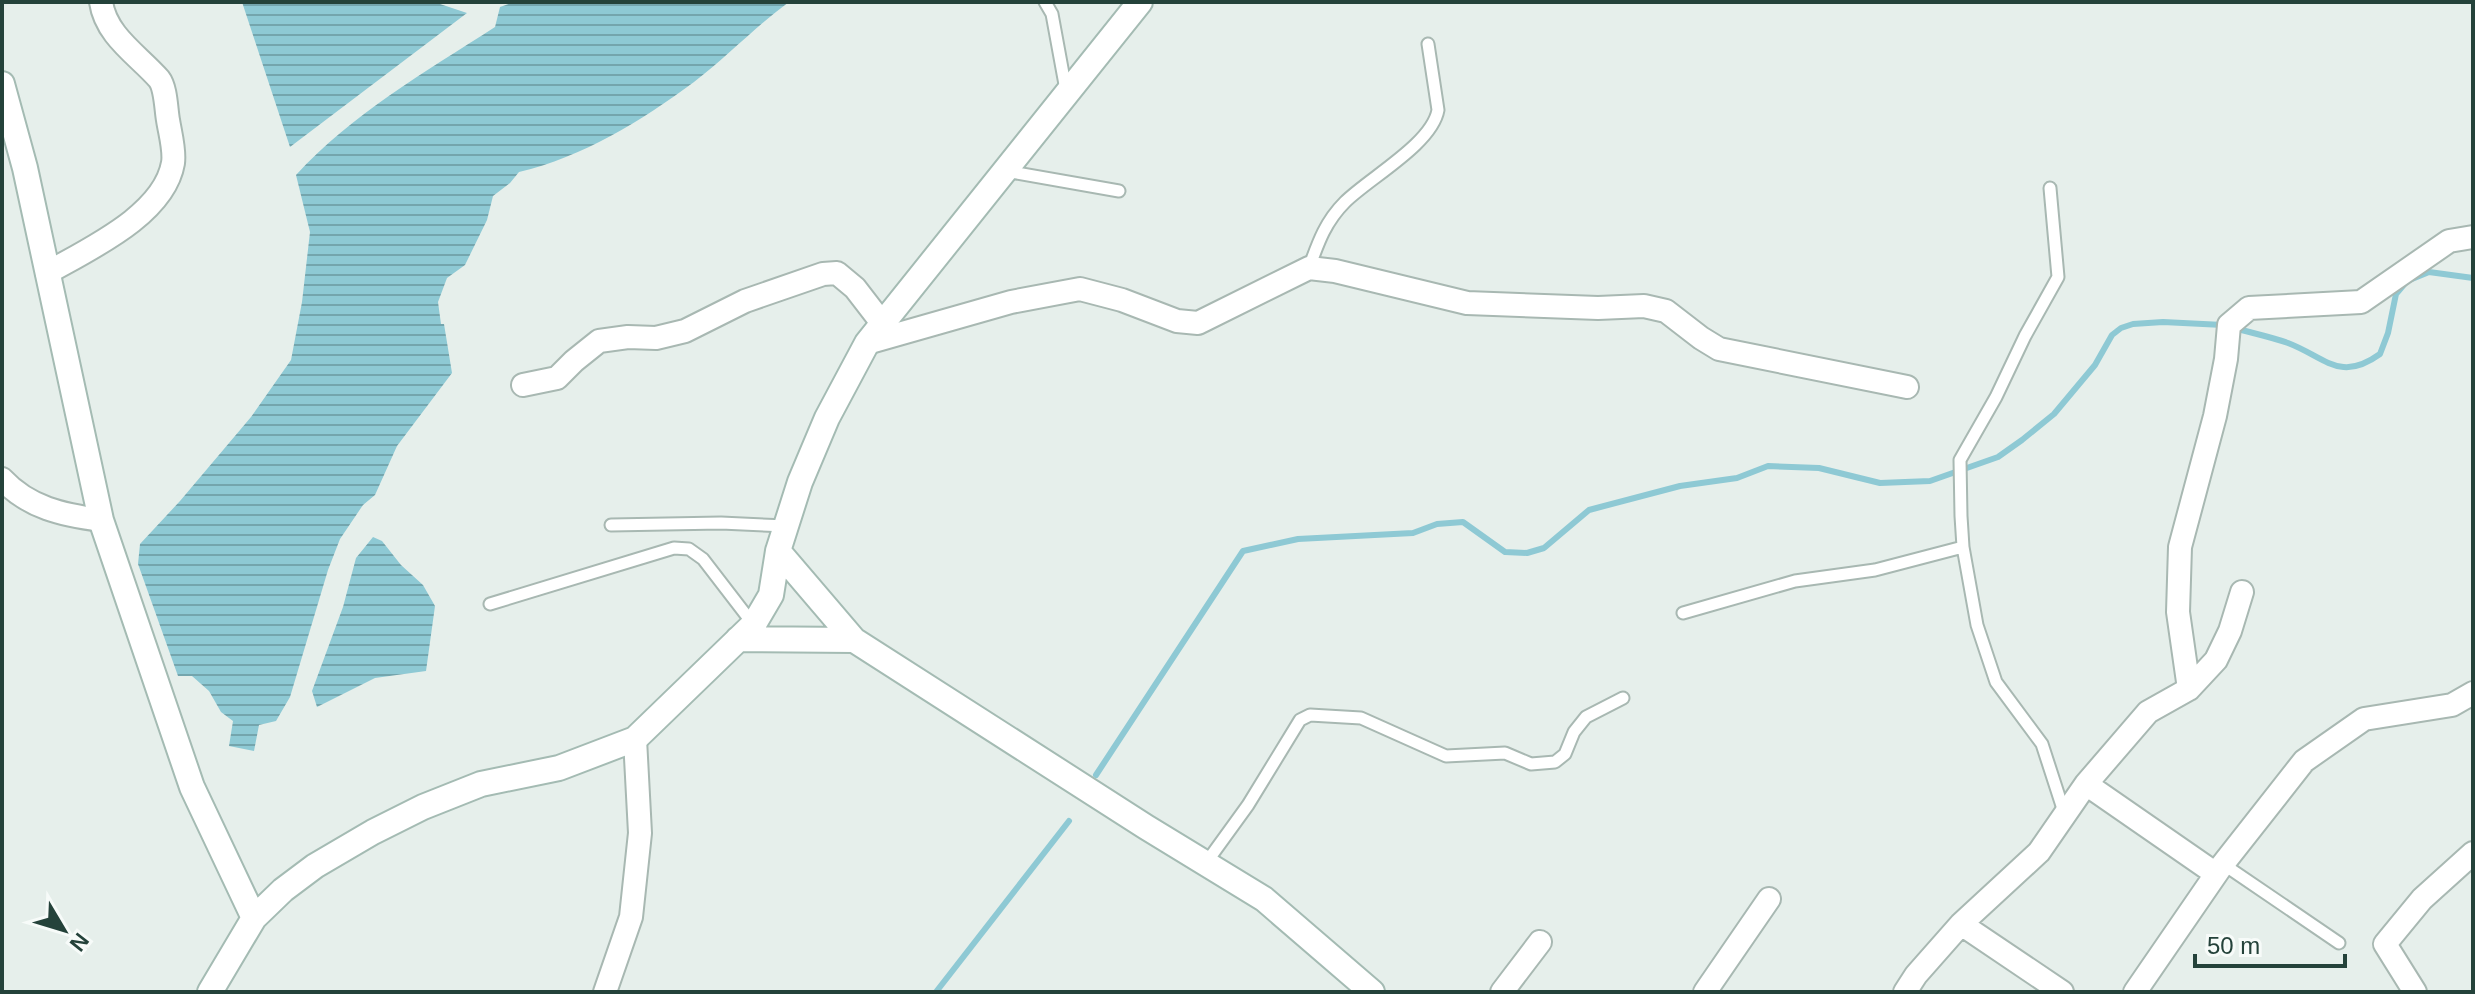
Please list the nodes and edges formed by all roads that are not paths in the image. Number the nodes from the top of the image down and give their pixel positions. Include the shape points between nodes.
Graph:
1 (101, 2) edge
2 (1045, 2) edge
3 (1140, 2) edge
4 (1428, 44) dead end
5 (2, 84) edge
6 (1067, 94) junction
7 (1005, 171) junction
8 (2050, 188) dead end
9 (1119, 191) dead end
10 (2473, 237) edge
11 (1309, 268) junction
12 (47, 273) junction
13 (882, 323) junction
14 (867, 343) junction
15 (523, 385) dead end
16 (1907, 387) dead end
17 (2, 479) edge
18 (101, 520) junction
19 (611, 525) dead end
20 (786, 526) junction
21 (1963, 547) junction
22 (778, 551) junction
23 (2242, 592) dead end
24 (490, 604) dead end
25 (1683, 613) dead end
26 (746, 632) junction
27 (854, 640) junction
28 (2189, 689) junction
29 (2473, 693) edge
30 (1623, 698) dead end
31 (635, 739) junction
32 (2086, 784) junction
33 (2066, 816) junction
34 (2473, 853) edge
35 (1205, 864) junction
36 (2219, 869) junction
37 (1769, 899) dead end
38 (254, 918) junction
39 (1961, 924) junction
40 (1540, 942) dead end
41 (2339, 943) dead end
42 (1714, 989) edge
43 (210, 992) edge
44 (605, 992) edge
45 (1372, 992) edge
46 (1502, 992) edge
47 (1905, 992) edge
48 (2062, 992) edge
49 (2135, 992) edge
50 (2415, 992) edge

1 - 12 street via 117,36 162,82 174,161 167,182 148,208
2 - 6 lane via 1052,14
3 - 6 main road
4 - 11 lane via 1436,120 1345,202 1322,229
5 - 12 main road
6 - 7 main road
7 - 9 lane
7 - 13 main road
8 - 21 lane via 2058,277 1960,460
10 - 28 street via 2449,241 2361,302 2249,308 2229,325 2215,416 2180,547 2178,612
11 - 14 street via 1198,323 1080,289 1011,302
11 - 16 street via 1467,303 1644,306 1666,311 1719,349
12 - 18 main road
13 - 14 main road
13 - 15 street via 837,273 823,274 745,301 685,331 599,341 557,378
14 - 20 main road via 827,418
17 - 18 street via 36,506
18 - 38 main road via 192,787
19 - 20 lane
20 - 22 main road
21 - 25 lane via 1875,570 1795,581
21 - 33 lane via 1977,625 1996,682 2042,744
22 - 26 main road via 771,595
22 - 27 main road
23 - 28 street via 2216,660
24 - 26 lane via 674,548 689,549 703,559
26 - 27 main road
26 - 31 main road
27 - 35 main road
28 - 32 street via 2148,712
29 - 36 street via 2452,705 2364,719 2304,761
30 - 35 lane via 1586,717 1555,762 1531,764 1505,753 1446,756 1361,718 1310,715 1300,720
31 - 38 main road via 559,768 481,784 423,807 315,866
31 - 44 street via 640,833 631,917
32 - 33 street
32 - 36 street
33 - 39 street via 2039,852
34 - 50 street via 2422,899 2385,944
35 - 45 main road via 1264,899
36 - 41 lane
36 - 49 street
37 - 42 street
38 - 43 main road
39 - 47 street
39 - 48 street
40 - 46 street

